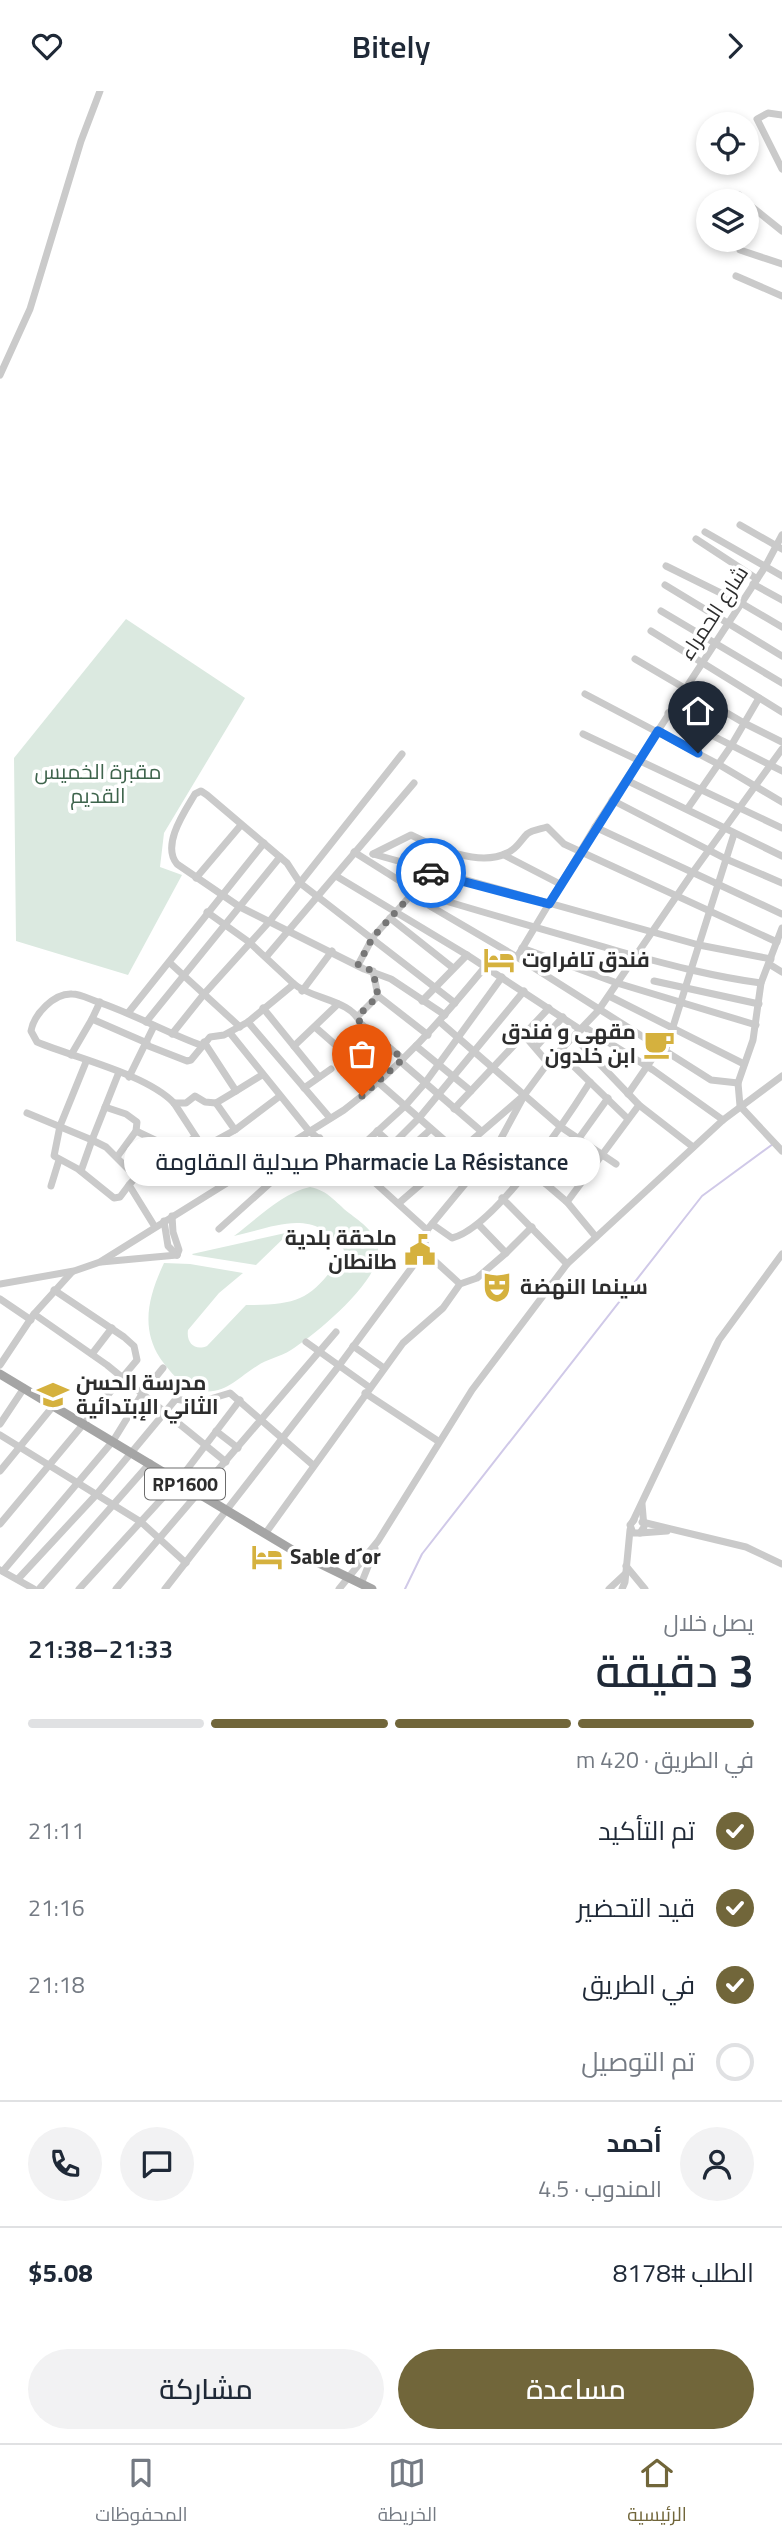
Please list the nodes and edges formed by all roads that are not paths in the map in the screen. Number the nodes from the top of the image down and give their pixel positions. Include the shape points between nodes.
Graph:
1 (100, 91) edge
2 (782, 115) edge
3 (782, 169) edge
4 (759, 212) edge
5 (782, 231) edge
6 (746, 252) edge
7 (782, 264) edge
8 (736, 277) dead end
9 (782, 296) edge
10 (0, 375) edge
11 (740, 525) dead end
12 (705, 532) dead end
13 (782, 535) edge
14 (696, 539) dead end
15 (779, 547) edge
16 (666, 566) dead end
17 (765, 567) junction
18 (782, 576) edge
19 (755, 582) junction
20 (665, 585) dead end
21 (782, 600) edge
22 (741, 603) junction
23 (661, 611) dead end
24 (726, 624) junction
25 (782, 627) edge
26 (651, 631) dead end
27 (714, 643) junction
28 (782, 656) edge
29 (635, 659) dead end
30 (701, 663) junction
31 (782, 683) edge
32 (686, 688) junction
33 (586, 694) dead end
34 (759, 698) junction
35 (782, 712) edge
36 (668, 713) junction
37 (744, 723) junction
38 (658, 731) junction
39 (583, 734) dead end
40 (782, 742) edge
41 (731, 746) junction
42 (782, 750) edge
43 (402, 754) dead end
44 (640, 759) junction
45 (718, 764) junction
46 (771, 765) junction
47 (782, 771) edge
48 (626, 780) junction
49 (414, 783) dead end
50 (756, 786) junction
51 (701, 789) junction
52 (612, 800) junction
53 (782, 802) edge
54 (740, 807) junction
55 (688, 809) junction
56 (241, 825) junction
57 (595, 827) junction
58 (726, 828) junction
59 (782, 828) edge
60 (734, 834) junction
61 (264, 843) junction
62 (710, 849) junction
63 (581, 851) junction
64 (357, 854) junction
65 (373, 854) junction
66 (504, 855) junction
67 (782, 856) edge
68 (280, 857) junction
69 (726, 859) junction
70 (432, 872) junction
71 (693, 872) junction
72 (336, 876) junction
73 (196, 878) junction
74 (300, 883) junction
75 (782, 883) edge
76 (560, 884) junction
77 (718, 885) junction
78 (416, 891) junction
79 (221, 895) junction
80 (318, 896) junction
81 (678, 896) junction
82 (549, 904) junction
83 (240, 907) junction
84 (396, 911) junction
85 (710, 911) junction
86 (207, 912) junction
87 (782, 914) edge
88 (390, 918) junction
89 (269, 922) junction
90 (226, 925) junction
91 (782, 928) edge
92 (534, 929) junction
93 (290, 931) junction
94 (652, 932) junction
95 (373, 937) junction
96 (249, 942) junction
97 (699, 945) junction
98 (779, 945) edge
99 (522, 947) junction
100 (332, 951) junction
101 (467, 955) junction
102 (636, 956) junction
103 (266, 957) junction
104 (517, 957) junction
105 (770, 962) junction
106 (170, 963) junction
107 (358, 965) junction
108 (485, 967) junction
109 (453, 968) junction
110 (692, 970) junction
111 (373, 971) junction
112 (782, 972) edge
113 (184, 976) junction
114 (502, 977) junction
115 (654, 981) dead end
116 (617, 983) junction
117 (761, 983) junction
118 (294, 984) junction
119 (436, 986) junction
120 (687, 988) junction
121 (302, 991) junction
122 (524, 991) junction
123 (204, 993) junction
124 (378, 996) junction
125 (608, 996) junction
126 (422, 1001) junction
127 (100, 1002) junction
128 (683, 1002) junction
129 (455, 1003) junction
130 (338, 1004) junction
131 (759, 1004) junction
132 (263, 1008) junction
133 (550, 1008) junction
134 (598, 1011) junction
135 (128, 1013) junction
136 (358, 1016) junction
137 (563, 1017) junction
138 (442, 1018) junction
139 (92, 1019) junction
140 (150, 1024) junction
141 (244, 1024) junction
142 (756, 1025) junction
143 (315, 1027) junction
144 (583, 1028) junction
145 (673, 1028) junction
146 (230, 1033) junction
147 (172, 1034) junction
148 (428, 1035) junction
149 (524, 1035) junction
150 (457, 1037) junction
151 (575, 1038) junction
152 (146, 1044) junction
153 (203, 1044) junction
154 (295, 1046) junction
155 (416, 1046) junction
156 (536, 1047) junction
157 (662, 1050) junction
158 (474, 1051) junction
159 (559, 1052) junction
160 (71, 1055) junction
161 (402, 1061) junction
162 (86, 1062) junction
163 (548, 1063) junction
164 (438, 1064) junction
165 (744, 1064) junction
166 (493, 1066) junction
167 (648, 1066) junction
168 (331, 1069) dead end
169 (119, 1072) junction
170 (262, 1075) junction
171 (453, 1076) junction
172 (782, 1076) edge
173 (129, 1077) junction
174 (319, 1077) junction
175 (590, 1082) junction
176 (379, 1083) junction
177 (425, 1083) junction
178 (738, 1083) junction
179 (304, 1089) junction
180 (236, 1091) junction
181 (471, 1091) junction
182 (525, 1094) junction
183 (628, 1094) junction
184 (280, 1096) junction
185 (438, 1096) junction
186 (608, 1098) junction
187 (174, 1103) junction
188 (215, 1103) junction
189 (639, 1105) junction
190 (405, 1106) junction
191 (740, 1106) junction
192 (105, 1107) junction
193 (454, 1109) junction
194 (27, 1113) dead end
195 (330, 1118) junction
196 (419, 1118) junction
197 (627, 1118) junction
198 (723, 1120) junction
199 (60, 1126) junction
200 (561, 1127) junction
201 (431, 1129) junction
202 (235, 1130) junction
203 (136, 1131) junction
204 (309, 1131) junction
205 (377, 1131) junction
206 (481, 1131) junction
207 (194, 1138) junction
208 (320, 1138) junction
209 (578, 1139) junction
210 (92, 1140) junction
211 (498, 1144) junction
212 (393, 1145) junction
213 (693, 1147) junction
214 (202, 1148) junction
215 (176, 1150) junction
216 (782, 1151) edge
217 (459, 1153) junction
218 (600, 1154) junction
219 (403, 1155) junction
220 (117, 1157) junction
221 (59, 1160) junction
222 (346, 1160) junction
223 (616, 1164) dead end
224 (81, 1171) junction
225 (526, 1172) junction
226 (363, 1174) junction
227 (136, 1177) junction
228 (429, 1178) junction
229 (373, 1181) junction
230 (226, 1183) junction
231 (546, 1184) junction
232 (129, 1185) junction
233 (51, 1186) dead end
234 (502, 1198) junction
235 (567, 1202) junction
236 (399, 1203) junction
237 (172, 1216) junction
238 (164, 1221) junction
239 (478, 1224) junction
240 (155, 1227) junction
241 (430, 1227) junction
242 (532, 1227) junction
243 (219, 1229) dead end
244 (596, 1237) junction
245 (424, 1251) junction
246 (506, 1253) junction
247 (782, 1254) edge
248 (177, 1255) junction
249 (100, 1262) junction
250 (568, 1264) junction
251 (74, 1271) junction
252 (460, 1284) junction
253 (0, 1285) edge
254 (54, 1290) junction
255 (0, 1299) edge
256 (32, 1317) junction
257 (111, 1328) junction
258 (337, 1332) dead end
259 (306, 1342) dead end
260 (353, 1346) junction
261 (318, 1353) junction
262 (92, 1354) junction
263 (0, 1365) edge
264 (338, 1367) junction
265 (163, 1368) dead end
266 (384, 1368) junction
267 (0, 1374) edge
268 (122, 1378) junction
269 (24, 1388) junction
270 (367, 1390) junction
271 (142, 1394) junction
272 (240, 1400) junction
273 (54, 1405) junction
274 (164, 1412) junction
275 (261, 1420) junction
276 (0, 1424) edge
277 (86, 1424) junction
278 (216, 1431) junction
279 (0, 1435) edge
280 (283, 1439) junction
281 (113, 1441) junction
282 (438, 1441) junction
283 (204, 1446) junction
284 (19, 1448) junction
285 (238, 1448) junction
286 (132, 1452) junction
287 (226, 1462) junction
288 (150, 1463) junction
289 (313, 1465) junction
290 (49, 1466) junction
291 (0, 1471) edge
292 (179, 1480) junction
293 (78, 1483) junction
294 (199, 1493) junction
295 (96, 1495) junction
296 (112, 1505) junction
297 (226, 1511) junction
298 (639, 1521) junction
299 (141, 1522) junction
300 (0, 1524) edge
301 (671, 1531) junction
302 (635, 1532) junction
303 (265, 1534) junction
304 (159, 1539) junction
305 (378, 1541) junction
306 (186, 1563) junction
307 (782, 1564) edge
308 (1, 1570) edge
309 (626, 1570) junction
310 (348, 1579) junction
311 (18, 1580) junction
312 (361, 1584) junction
313 (37, 1589) edge
314 (79, 1589) edge
315 (116, 1589) edge
316 (165, 1589) edge
317 (339, 1589) edge
318 (372, 1589) edge
319 (609, 1589) edge
320 (622, 1589) edge
321 (645, 1589) edge

1 - 10 street via 34,298
2 - 3 street via 768,113 757,119
4 - 5 street
6 - 7 street
8 - 9 street
11 - 15 street
12 - 17 street
13 - 15 street, شارع الحمراء
14 - 19 street
15 - 17 street, شارع الحمراء
16 - 22 street
17 - 18 street
17 - 19 street, شارع الحمراء
19 - 21 street
19 - 22 street, شارع الحمراء
20 - 24 street
22 - 24 street, شارع الحمراء
22 - 25 street
23 - 27 street
24 - 27 street, شارع الحمراء
24 - 28 street
26 - 30 street
27 - 30 street, شارع الحمراء
27 - 31 street
29 - 32 street
30 - 32 street, شارع الحمراء
30 - 34 street
32 - 36 street, شارع الحمراء
32 - 37 street
33 - 38 street
34 - 35 street
34 - 37 street
36 - 38 street, شارع الحمراء
36 - 41 street
37 - 40 street
37 - 41 street
38 - 44 street, شارع الحمراء
38 - 45 street
39 - 44 street
41 - 45 street
41 - 46 street
42 - 46 street
43 - 74 street
44 - 48 street, شارع الحمراء
44 - 51 street
45 - 50 street
45 - 51 street
46 - 47 street
46 - 50 street
48 - 52 street, شارع الحمراء
48 - 55 street
49 - 64 street
50 - 53 street
50 - 54 street
51 - 54 street
51 - 55 street
52 - 57 street, شارع الحمراء
52 - 62 street
54 - 58 street
54 - 59 street
55 - 58 street
56 - 61 street
56 - 73 street
56 - 73 street via 204,792 195,793 171,853 177,864
57 - 63 street, شارع الحمراء
57 - 71 street
58 - 60 street
58 - 62 street
60 - 67 street
60 - 69 street
61 - 68 street
61 - 79 street
62 - 69 street
62 - 71 street
63 - 66 street via 564,844 547,827 528,833
63 - 76 street, شارع الحمراء
63 - 81 street
64 - 65 street
64 - 72 street
64 - 78 street
65 - 66 street via 411,835 467,856
65 - 70 street
66 - 76 street
68 - 74 street
68 - 83 street
69 - 75 street
69 - 77 street
70 - 78 street
70 - 82 street
71 - 77 street
71 - 81 street
72 - 80 street
72 - 84 street
73 - 79 street
74 - 80 street
74 - 89 street
76 - 82 street, شارع الحمراء
77 - 85 street
77 - 87 street
78 - 84 street
78 - 92 street
78 - 104 street via 430,906
79 - 83 street
79 - 86 street
80 - 93 street
80 - 95 street
81 - 85 street
81 - 94 street
82 - 92 street, شارع الحمراء
82 - 94 street
83 - 89 street
83 - 90 street
84 - 88 street
84 - 101 street
85 - 97 street
85 - 98 street
86 - 90 street
86 - 106 street
88 - 95 street
88 - 109 street
89 - 93 street
89 - 96 street
90 - 96 street
90 - 113 street
91 - 98 street
92 - 99 street, شارع الحمراء
92 - 102 street
93 - 100 street
93 - 103 street
94 - 97 street
94 - 102 street
95 - 107 street
95 - 119 street
96 - 103 street
96 - 123 street
97 - 105 street
97 - 110 street
98 - 105 street
99 - 104 street, شارع الحمراء
99 - 116 street
100 - 107 street
100 - 121 street
101 - 108 street
101 - 109 street
102 - 110 street
102 - 116 street
103 - 118 street
104 - 134 street
105 - 112 street
105 - 117 street
106 - 113 street
106 - 135 street
107 - 111 street
108 - 114 street
108 - 129 street
109 - 119 street
110 - 117 street
110 - 120 street
111 - 124 street
111 - 126 street
113 - 123 street
113 - 140 street
114 - 122 street
114 - 150 street
115 - 120 street
116 - 125 street
116 - 128 street
117 - 131 street
118 - 121 street
118 - 132 street
119 - 126 street
119 - 129 street
120 - 128 street
120 - 131 street
121 - 130 street
122 - 133 street
122 - 158 street
123 - 141 street
123 - 147 street
124 - 136 street
124 - 148 street
125 - 134 street
125 - 145 street
126 - 138 street
127 - 135 street
127 - 139 street
127 - 160 street via 62,994 33,1022 35,1040
128 - 142 street
128 - 145 street
129 - 138 street
130 - 136 street
130 - 143 street
131 - 142 street
132 - 141 street
132 - 154 street
133 - 137 street
133 - 149 street
134 - 144 street
134 - 157 street
135 - 140 street
136 - 161 street
137 - 144 street
137 - 156 street
138 - 148 street
138 - 150 street
139 - 152 street
139 - 160 street
140 - 147 street
140 - 152 street
141 - 146 street
141 - 179 street
142 - 165 street
143 - 154 street
143 - 176 street
144 - 151 street
144 - 167 street
145 - 157 street
145 - 165 street
146 - 153 street via 215,1035
146 - 170 street
147 - 153 street
148 - 155 street
149 - 156 street
149 - 166 street
150 - 158 street
150 - 164 street
151 - 159 street
151 - 183 street
152 - 153 street via 187,1061
152 - 173 street
153 - 180 street
154 - 174 street
155 - 161 street
155 - 164 street
156 - 163 street
157 - 167 street
157 - 178 street via 710,1080
158 - 166 street
158 - 171 street
159 - 163 street
159 - 175 street
160 - 162 street
161 - 176 street
161 - 177 street
162 - 169 street
162 - 199 street
163 - 182 street
164 - 171 street
164 - 177 street
165 - 178 street
166 - 181 street
166 - 182 street
167 - 183 street
167 - 198 street
168 - 174 street
169 - 173 street
169 - 192 street
170 - 180 street
170 - 184 street
171 - 181 street
171 - 185 street
172 - 191 street
173 - 187 street
174 - 179 street
175 - 186 street
175 - 200 street
176 - 190 street
176 - 195 street
177 - 185 street
177 - 190 street
178 - 191 street
179 - 195 street
180 - 188 street
181 - 193 street
182 - 200 street
182 - 206 street
182 - 211 street
183 - 189 street
184 - 202 street
184 - 204 street
185 - 193 street
185 - 196 street
186 - 197 street
186 - 209 street
187 - 188 street via 186,1103 195,1096
187 - 207 street
188 - 202 street
189 - 197 street
189 - 213 street
190 - 196 street
190 - 205 street
191 - 198 street
191 - 216 street
192 - 203 street via 136,1119
192 - 210 street
193 - 206 street
194 - 199 street
195 - 204 street
196 - 201 street
196 - 212 street
197 - 218 street
198 - 213 street
199 - 210 street
199 - 221 street via 53,1152
200 - 209 street
200 - 225 street
201 - 217 street
201 - 219 street
202 - 214 street
203 - 215 street
203 - 220 street
204 - 208 street
204 - 230 street
205 - 212 street
205 - 222 street
206 - 217 street
207 - 214 street
207 - 215 street
208 - 222 street
208 - 243 street
209 - 218 street
209 - 231 street
210 - 220 street
210 - 224 street
211 - 225 street
211 - 241 street
212 - 219 street
212 - 226 street
213 - 244 street
214 - 230 street
215 - 227 street
217 - 228 street
218 - 223 street
218 - 235 street
219 - 228 street
219 - 229 street
220 - 227 street
221 - 224 street
221 - 233 street
222 - 226 street
224 - 232 street via 114,1198
225 - 231 street
225 - 234 street
226 - 229 street
227 - 232 street
228 - 236 street
229 - 236 street
230 - 237 street
231 - 235 street
232 - 240 street
234 - 239 street
234 - 242 street
235 - 244 street
236 - 241 street
237 - 238 street
237 - 248 street
238 - 240 street
238 - 248 street via 168,1246
239 - 241 street via 452,1238
239 - 246 street
240 - 249 street
241 - 245 street
242 - 246 street
242 - 250 street
244 - 250 street
245 - 252 street
245 - 260 street
246 - 252 street via 477,1278
247 - 298 street via 719,1340 642,1497
248 - 249 street
249 - 251 street
250 - 282 street
251 - 253 street
251 - 254 street
252 - 266 street
254 - 256 street
254 - 257 street
255 - 256 street
256 - 262 street
256 - 263 street
257 - 262 street
257 - 268 street via 137,1351 137,1360
258 - 261 street
259 - 261 street
260 - 264 street
260 - 266 street
261 - 264 street
261 - 275 street
262 - 268 street
264 - 270 street
264 - 280 street
265 - 271 street
266 - 270 street
267 - 269 main road, RP1600
268 - 271 street
268 - 277 street
269 - 273 main road, RP1600
269 - 276 street
270 - 282 street
270 - 289 street
271 - 274 street
271 - 281 street
272 - 274 street via 227,1392 197,1403 179,1398
272 - 275 street
272 - 278 street
273 - 277 main road, RP1600
273 - 284 street
274 - 283 street
274 - 286 street
275 - 280 street
275 - 285 street
277 - 281 main road, RP1600
277 - 290 street
278 - 283 street
278 - 285 street
279 - 284 street
280 - 289 street
280 - 297 street
281 - 286 main road, RP1600
281 - 293 street
282 - 305 street
283 - 287 street
283 - 292 street
284 - 290 street
284 - 291 street
285 - 287 street
286 - 288 main road, RP1600
286 - 295 street
287 - 294 street
288 - 292 main road, RP1600
288 - 296 street
289 - 303 street
290 - 293 street
290 - 300 street
292 - 294 main road, RP1600
292 - 299 street
293 - 295 street
293 - 308 street
294 - 297 main road, RP1600
294 - 304 street
295 - 296 street
295 - 311 street
296 - 299 street
296 - 313 street
297 - 303 main road, RP1600
297 - 306 street
298 - 301 street
298 - 302 street
298 - 302 street via 644,1530
299 - 304 street
299 - 314 street
301 - 302 street
301 - 307 street via 753,1549
302 - 309 street
303 - 310 main road, RP1600
304 - 306 street
304 - 315 street
305 - 310 street
305 - 312 street
306 - 316 street
308 - 311 street
309 - 319 street
309 - 320 street
309 - 321 street
310 - 312 main road, RP1600
310 - 317 street
311 - 313 street
312 - 318 main road, RP1600

